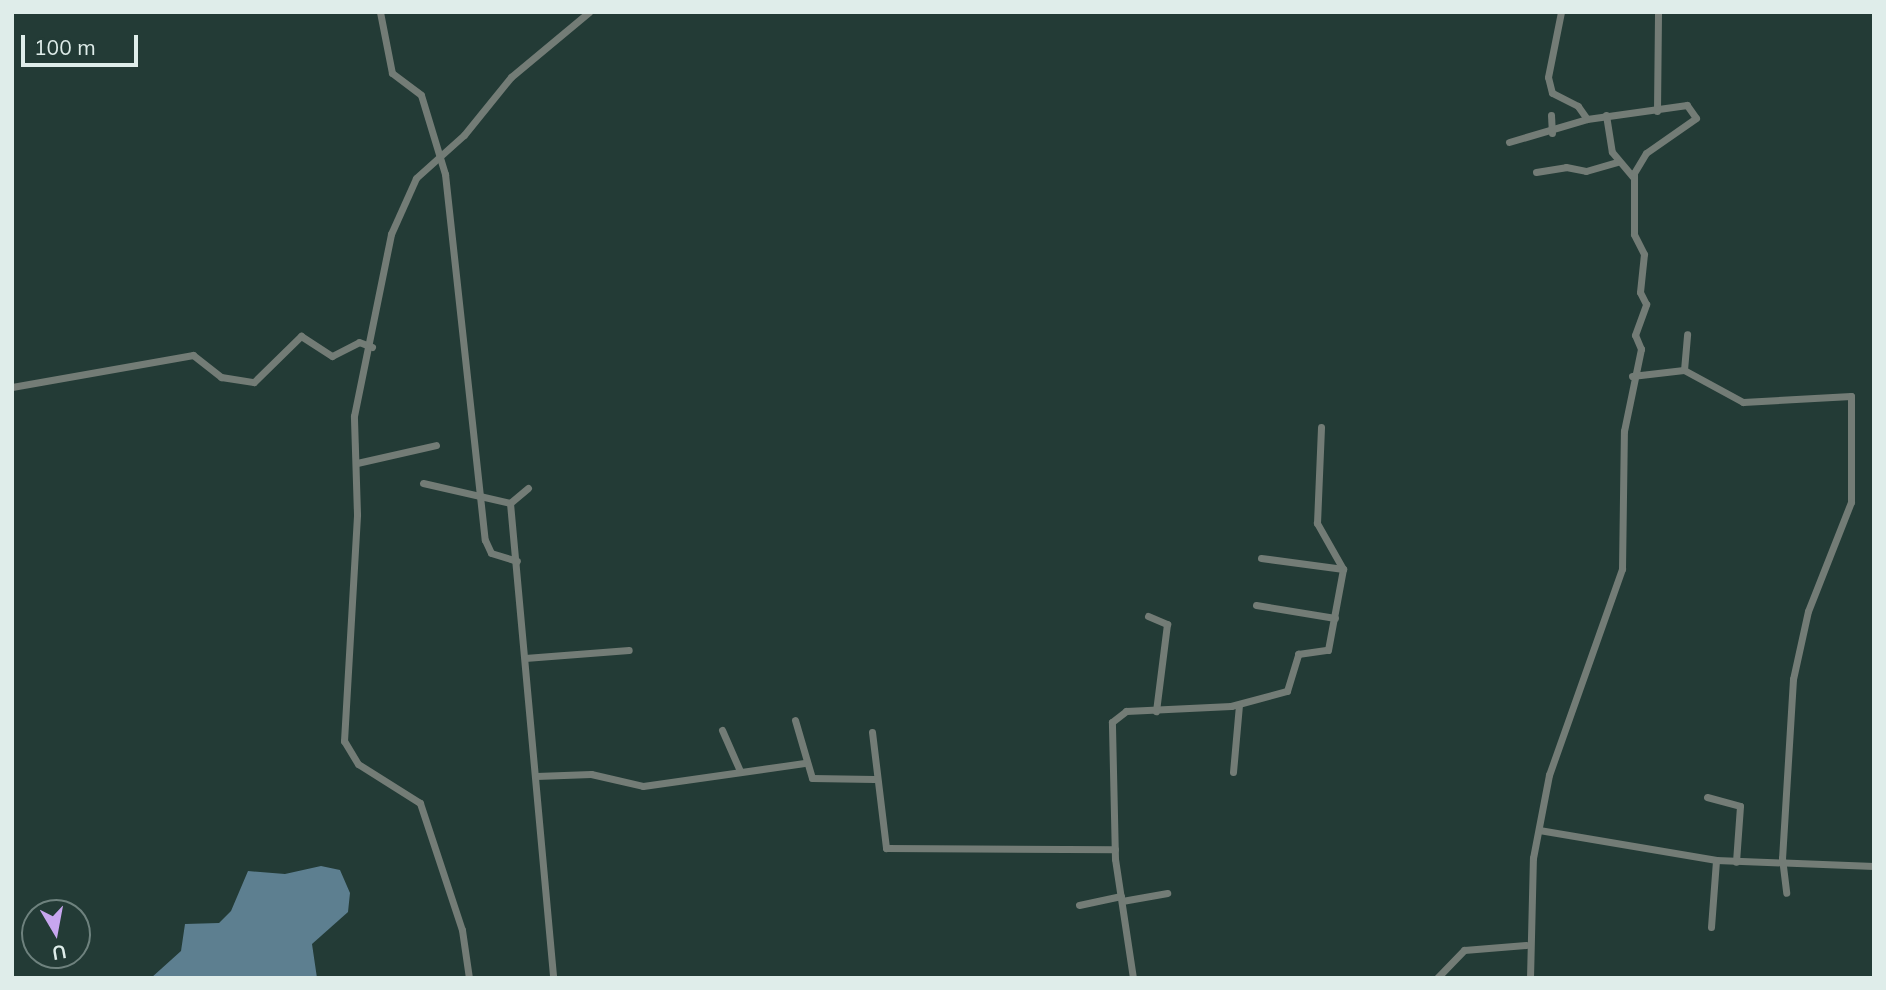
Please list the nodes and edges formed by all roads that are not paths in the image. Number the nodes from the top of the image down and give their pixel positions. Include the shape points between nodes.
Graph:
1 (380, 12) edge
2 (589, 12) edge
3 (1561, 12) edge
4 (1658, 12) edge
5 (1657, 111) junction
6 (1551, 115) dead end
7 (1606, 115) junction
8 (1587, 119) junction
9 (1552, 133) junction
10 (1509, 142) dead end
11 (440, 156) junction
12 (1617, 162) junction
13 (1536, 172) dead end
14 (1633, 178) junction
15 (1687, 334) dead end
16 (372, 346) junction
17 (1684, 370) junction
18 (1632, 376) junction
19 (12, 387) edge
20 (1321, 427) dead end
21 (436, 445) dead end
22 (357, 463) junction
23 (423, 482) dead end
24 (528, 488) dead end
25 (483, 497) junction
26 (510, 503) junction
27 (1261, 558) dead end
28 (517, 561) junction
29 (1343, 569) junction
30 (1256, 605) dead end
31 (1148, 616) dead end
32 (1335, 618) junction
33 (628, 650) dead end
34 (525, 658) junction
35 (1238, 705) junction
36 (1156, 711) junction
37 (795, 720) dead end
38 (723, 730) dead end
39 (872, 732) dead end
40 (804, 763) junction
41 (740, 771) junction
42 (1233, 772) dead end
43 (537, 776) junction
44 (874, 779) junction
45 (1707, 797) dead end
46 (1539, 831) junction
47 (1115, 849) junction
48 (1782, 858) junction
49 (1716, 860) junction
50 (1736, 862) junction
51 (1874, 866) edge
52 (1167, 893) dead end
53 (1786, 893) dead end
54 (1121, 899) junction
55 (1079, 905) dead end
56 (1711, 927) dead end
57 (1527, 945) junction
58 (469, 978) edge
59 (553, 978) edge
60 (1133, 978) edge
61 (1437, 978) edge
62 (1530, 978) edge

1 - 11 street via 393,73 421,95
2 - 11 street via 510,77
3 - 8 street via 1548,87
4 - 5 street
5 - 7 street
5 - 14 street via 1690,106 1696,118 1646,153
6 - 9 street
7 - 8 street
7 - 12 street
8 - 9 street
9 - 10 street
11 - 16 street via 416,178 396,220
11 - 25 street
12 - 13 street via 1586,171 1566,167
12 - 14 street
14 - 18 street via 1646,304
15 - 17 street
16 - 19 street via 359,342 332,356 301,335 254,382 221,377 192,355
16 - 22 street via 354,416
17 - 18 street
17 - 48 street via 1743,402 1851,396 1851,502 1808,611 1793,679
18 - 46 street via 1624,432 1619,588 1549,775
20 - 29 street via 1317,523
21 - 22 street
22 - 58 street via 346,750 420,803 462,930
23 - 25 street
24 - 26 street
25 - 26 street
25 - 28 street via 488,549
26 - 28 street
27 - 29 street
28 - 34 street
29 - 32 street
30 - 32 street
31 - 36 street via 1167,624
32 - 35 street via 1328,650 1296,656 1290,689
33 - 34 street
34 - 43 street
35 - 36 street
35 - 42 street
36 - 47 street via 1126,711 1112,722
37 - 40 street
38 - 41 street
39 - 44 street
40 - 41 street
40 - 44 street via 819,782
41 - 43 street via 643,786 592,774
43 - 59 street
44 - 47 street via 881,839 889,850
45 - 50 street via 1740,806
46 - 49 street
46 - 57 street
47 - 54 street
48 - 50 street
48 - 51 street
48 - 53 street
49 - 50 street
49 - 56 street
52 - 54 street
54 - 55 street
54 - 60 street
57 - 61 street via 1464,950
57 - 62 street

